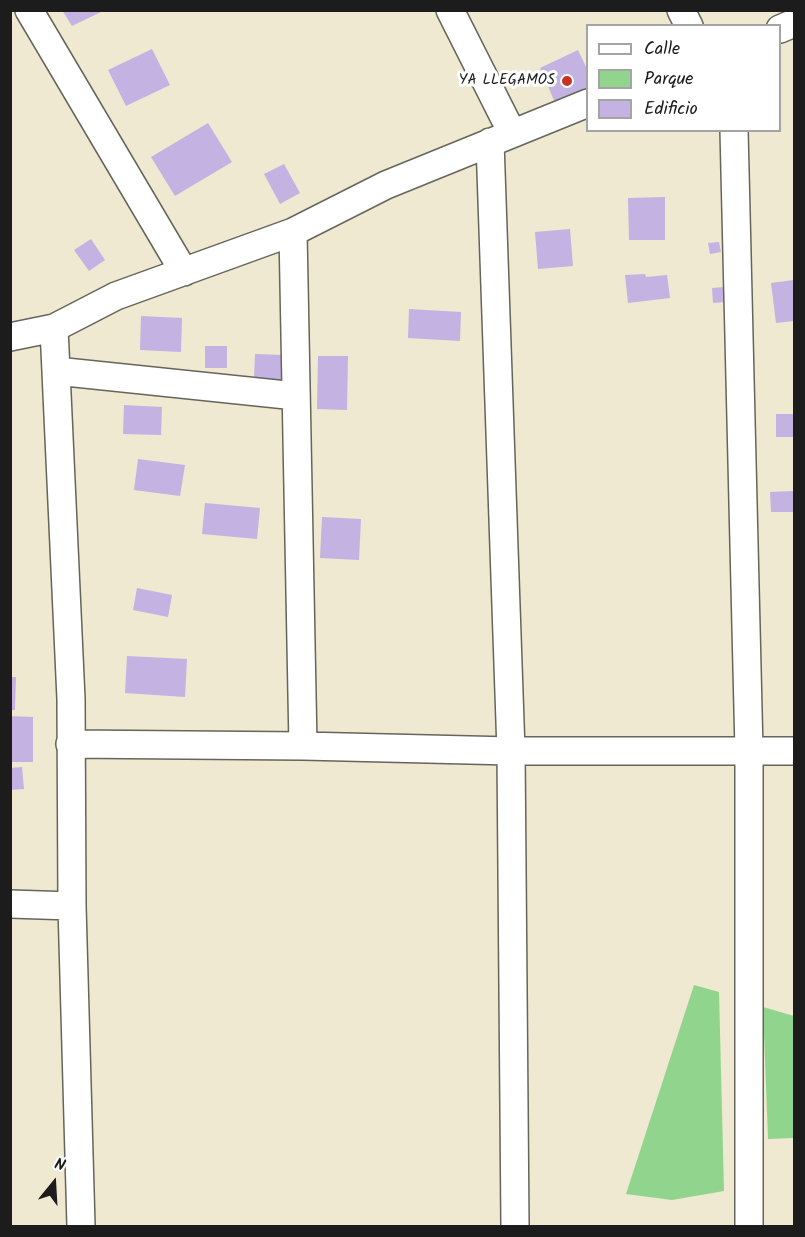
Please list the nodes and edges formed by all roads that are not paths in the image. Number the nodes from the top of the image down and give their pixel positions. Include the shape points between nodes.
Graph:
1 (29, 10) edge
2 (450, 10) edge
3 (681, 10) edge
4 (795, 23) edge
5 (688, 24) edge
6 (781, 29) edge
7 (586, 103) edge
8 (734, 132) edge
9 (501, 137) junction
10 (293, 232) junction
11 (184, 272) junction
12 (54, 328) junction
13 (10, 337) edge
14 (56, 371) junction
15 (296, 396) junction
16 (70, 744) junction
17 (303, 746) junction
18 (511, 751) junction
19 (749, 751) junction
20 (795, 751) edge
21 (10, 904) edge
22 (72, 906) junction
23 (81, 1227) edge
24 (515, 1227) edge
25 (749, 1227) edge

1 - 11 street
2 - 9 street
3 - 5 street
4 - 6 street
7 - 9 street
8 - 19 street
9 - 10 street via 386,185
9 - 18 street
10 - 11 street
10 - 15 street
11 - 12 street via 116,296
12 - 13 street
12 - 14 street
14 - 15 street
14 - 16 street
15 - 17 street
16 - 17 street
16 - 22 street
17 - 18 street
18 - 19 street
18 - 24 street
19 - 20 street
19 - 25 street
21 - 22 street
22 - 23 street

